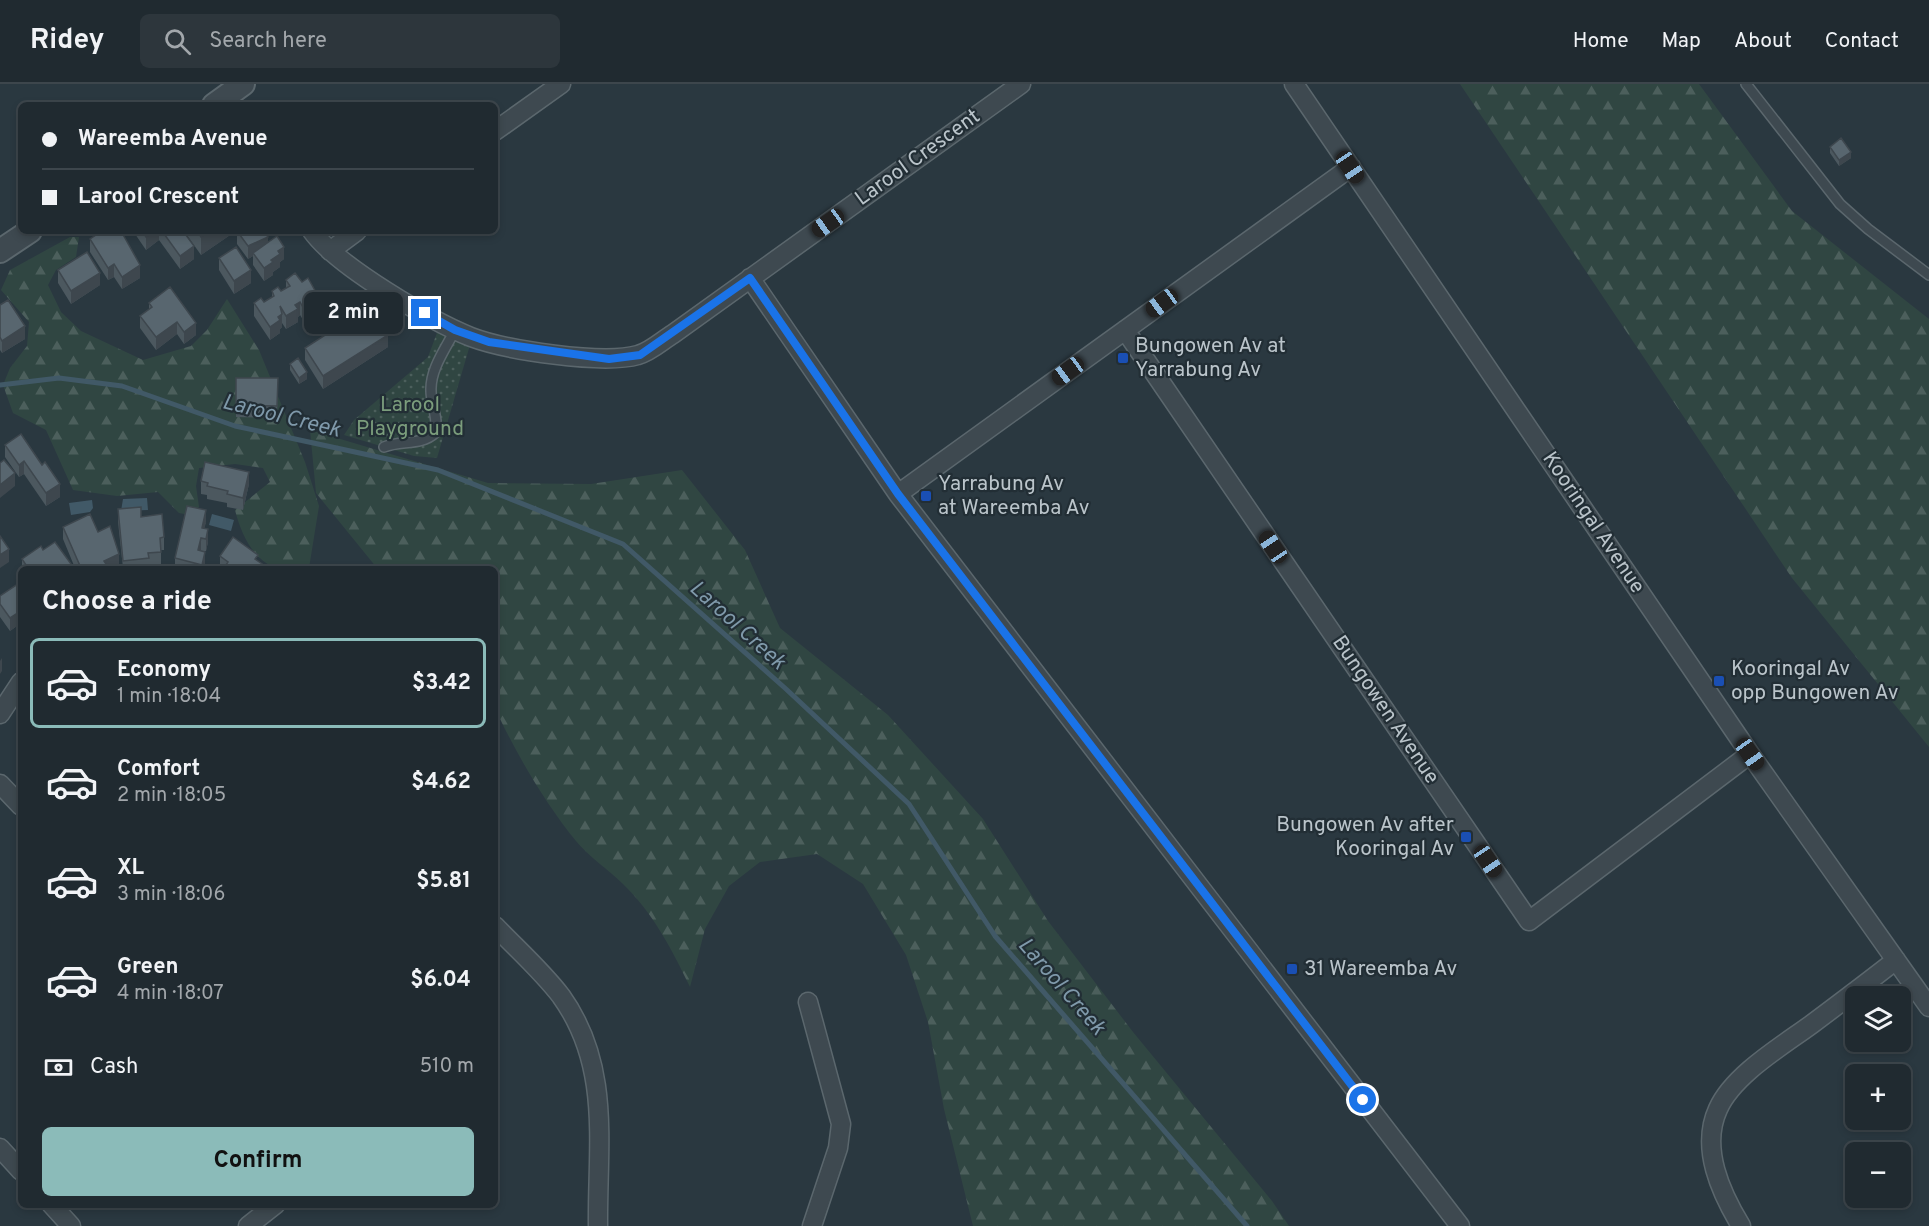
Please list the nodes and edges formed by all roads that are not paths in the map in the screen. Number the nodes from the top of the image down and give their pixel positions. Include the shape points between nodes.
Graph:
1 (243, 84) edge
2 (561, 84) edge
3 (1021, 84) edge
4 (1294, 84) edge
5 (1746, 84) edge
6 (223, 98) edge
7 (498, 129) edge
8 (1350, 167) junction
9 (26, 234) edge
10 (315, 234) edge
11 (353, 234) edge
12 (0, 251) edge
13 (330, 251) junction
14 (1929, 274) edge
15 (750, 278) junction
16 (455, 330) junction
17 (1125, 330) junction
18 (384, 447) dead end
19 (898, 494) junction
20 (18, 687) edge
21 (0, 714) edge
22 (1750, 754) junction
23 (0, 784) edge
24 (18, 803) edge
25 (498, 929) edge
26 (1896, 960) junction
27 (808, 1002) dead end
28 (1929, 1007) edge
29 (0, 1148) edge
30 (18, 1168) edge
31 (55, 1208) edge
32 (271, 1208) edge
33 (71, 1226) edge
34 (248, 1226) edge
35 (598, 1226) edge
36 (812, 1226) edge
37 (1460, 1226) edge
38 (1741, 1226) edge

1 - 6 street
2 - 7 street
3 - 15 street, Larool Crescent
4 - 8 street, Kooringal Avenue
5 - 14 lane via 1840,204
8 - 17 street
8 - 22 street, Kooringal Avenue
9 - 12 street
10 - 13 street, Larool Crescent
11 - 13 street
13 - 16 street, Larool Crescent via 409,305
15 - 16 street, Larool Crescent via 640,355 609,359 528,350
15 - 19 street
16 - 18 lane via 435,370 431,390 435,433 420,442 404,441
17 - 19 street
17 - 22 street, Bungowen Avenue via 1529,921
19 - 37 street
20 - 21 street
22 - 26 street, Kooringal Avenue
23 - 24 street
25 - 35 street via 561,996 579,1027 598,1097
26 - 28 street, Kooringal Avenue
26 - 38 street via 1755,1066 1726,1093 1716,1111 1714,1167 1723,1197
27 - 36 street via 841,1124 838,1148
29 - 30 street
31 - 33 street
32 - 34 street

